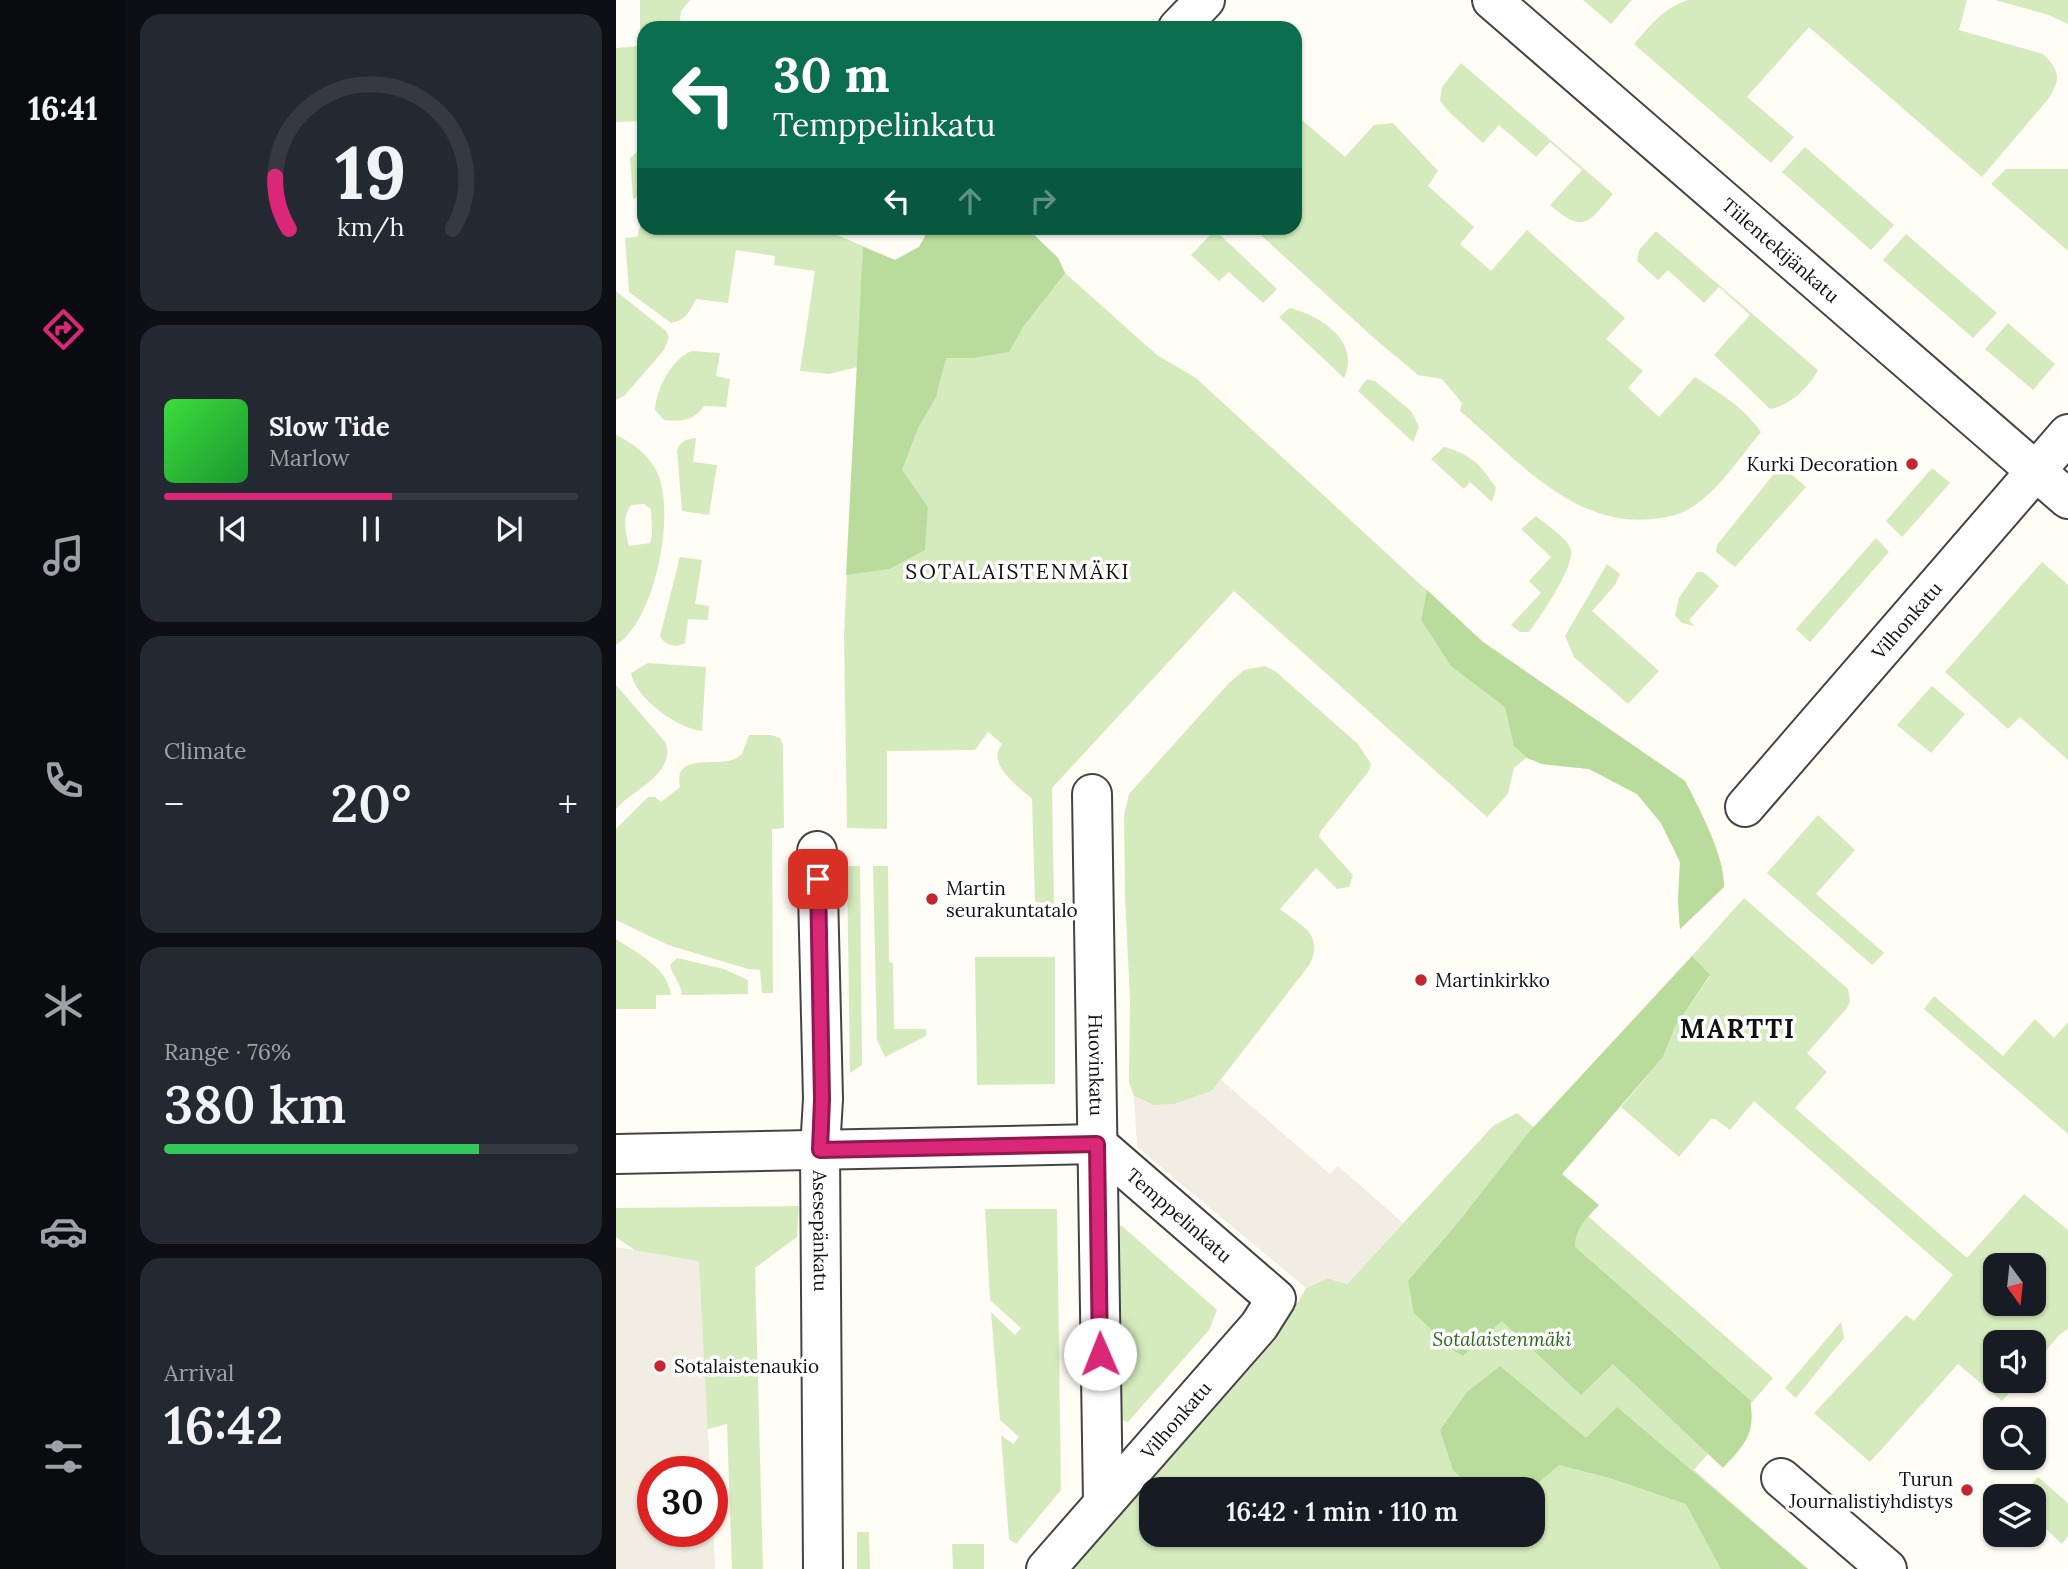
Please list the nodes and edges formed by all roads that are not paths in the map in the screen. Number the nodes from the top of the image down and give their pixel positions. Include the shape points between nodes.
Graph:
1 (1205, 0) edge
2 (1492, 0) edge
3 (1185, 21) edge
4 (2068, 434) edge
5 (2036, 472) junction
6 (2068, 499) edge
7 (1091, 794) dead end
8 (1745, 807) dead end
9 (817, 851) dead end
10 (1097, 1144) junction
11 (820, 1150) junction
12 (616, 1154) edge
13 (1276, 1299) joint
14 (1782, 1478) dead end
15 (1102, 1503) junction
16 (823, 1569) edge
17 (1046, 1569) edge
18 (1887, 1569) edge

1 - 3 street
2 - 5 street, Tiilentekijänkatu
4 - 5 street, Vilhonkatu
5 - 6 street, Tiilentekijänkatu
5 - 8 street, Vilhonkatu
7 - 10 street, Huovinkatu
9 - 11 street, Asesepänkatu
10 - 11 street
10 - 13 street, Temppelinkatu
10 - 15 street, Huovinkatu
11 - 12 street
11 - 16 street, Asesepänkatu
13 - 15 street, Vilhonkatu via 1259,1326
14 - 18 street
15 - 17 street, Vilhonkatu

